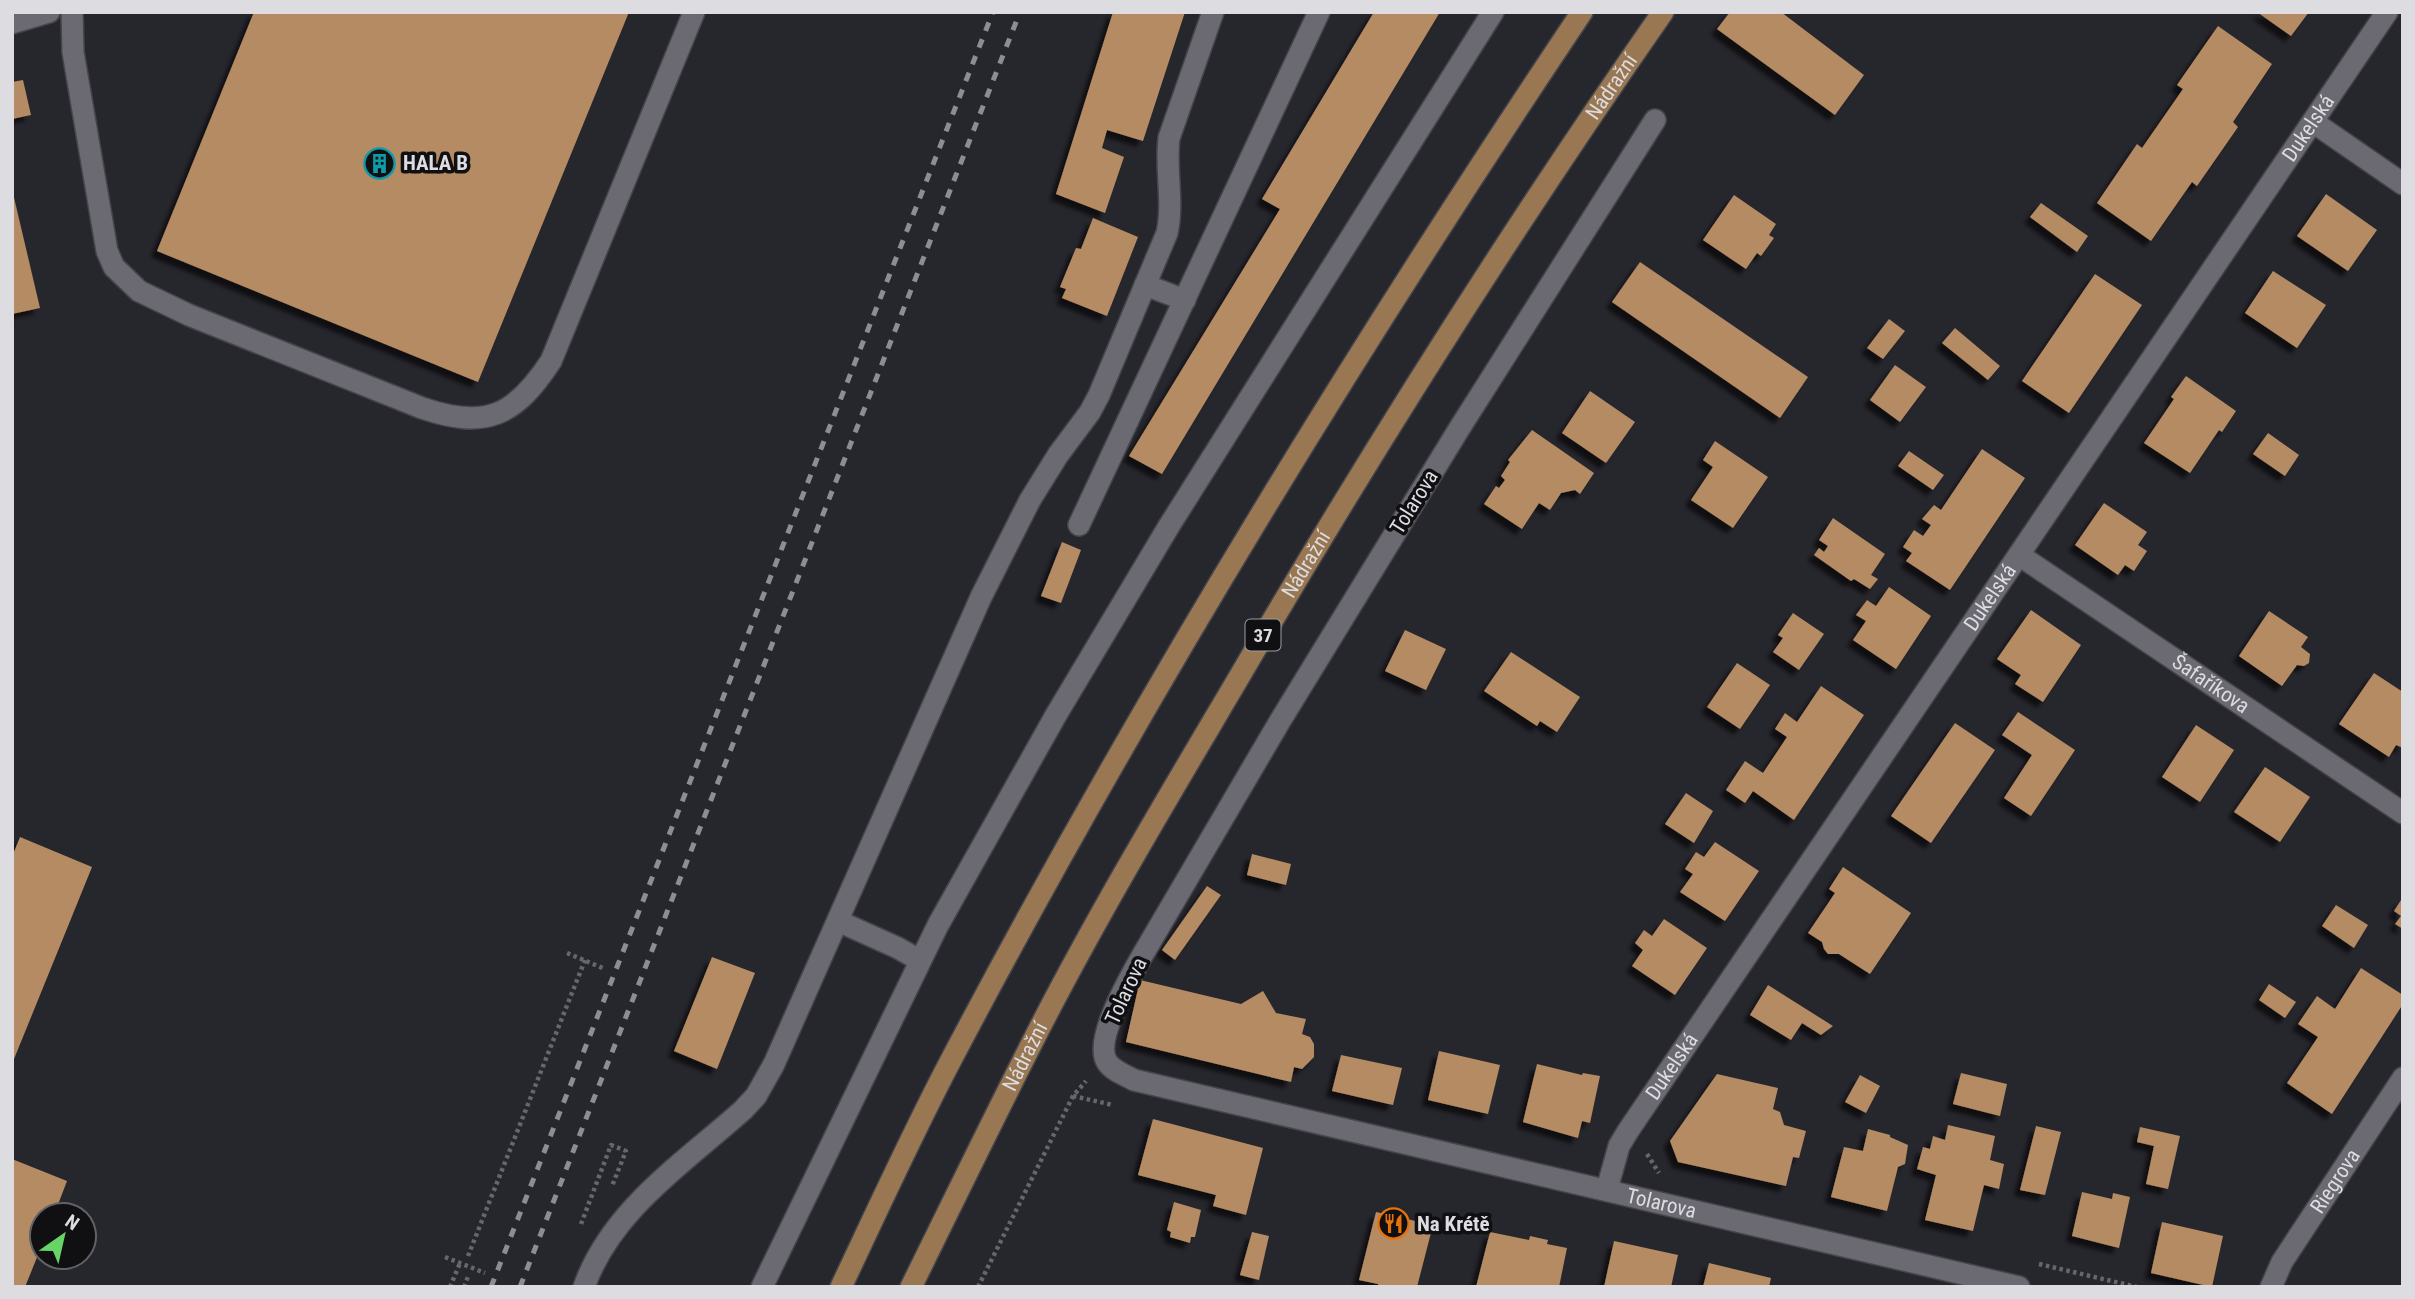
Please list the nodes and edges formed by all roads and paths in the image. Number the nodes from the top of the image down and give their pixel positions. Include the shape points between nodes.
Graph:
1 (49, 12) edge
2 (72, 12) edge
3 (694, 12) edge
4 (1213, 12) edge
5 (1320, 12) edge
6 (1493, 12) edge
7 (1582, 12) edge
8 (1663, 12) edge
9 (2387, 12) edge
10 (12, 23) edge
11 (1655, 121) dead end
12 (2313, 122) junction
13 (2403, 184) edge
14 (1146, 285) junction
15 (1185, 300) junction
16 (1079, 525) dead end
17 (2019, 555) junction
18 (2403, 813) edge
19 (838, 921) junction
20 (567, 953) dead end
21 (584, 960) junction
22 (919, 960) junction
23 (605, 969) dead end
24 (1105, 1060) junction
25 (2403, 1078) edge
26 (1607, 1189) junction
27 (468, 1256) dead end
28 (445, 1257) dead end
29 (460, 1263) junction
30 (485, 1273) dead end
31 (469, 1274) dead end
32 (450, 1287) edge
33 (464, 1287) edge
34 (584, 1287) edge
35 (762, 1287) edge
36 (841, 1287) edge
37 (911, 1287) edge
38 (978, 1287) edge
39 (2019, 1287) edge
40 (2271, 1287) edge

1 - 10 street
2 - 3 street via 73,52 107,251 127,281 189,315 409,403 449,417 471,418 508,410 535,386 551,361
4 - 14 street via 1169,138 1171,216
5 - 15 street
6 - 22 street via 1169,526 1056,715
7 - 36 main road via 1256,522 1142,715 949,1063
8 - 37 main road, Nádražní / 37 via 1479,285 1293,584 1056,998
9 - 12 street, Dukelská
11 - 24 street, Tolarova via 1459,429 1142,956 1106,1034
12 - 13 street
12 - 17 street, Dukelská
14 - 15 street
14 - 19 street via 1099,395 1030,500 981,597
15 - 16 street
17 - 18 street, Šafaříkova
17 - 26 street, Dukelská via 1628,1131
19 - 22 street
19 - 34 street via 756,1096 639,1201 601,1251
20 - 21 path
21 - 23 path
21 - 27 path
22 - 35 street
24 - 26 street, Tolarova via 1134,1080
24 - 38 path via 1073,1096
25 - 40 street, Riegrova via 2282,1262
26 - 39 street, Tolarova
28 - 29 path
29 - 30 path
29 - 32 path
31 - 33 path

